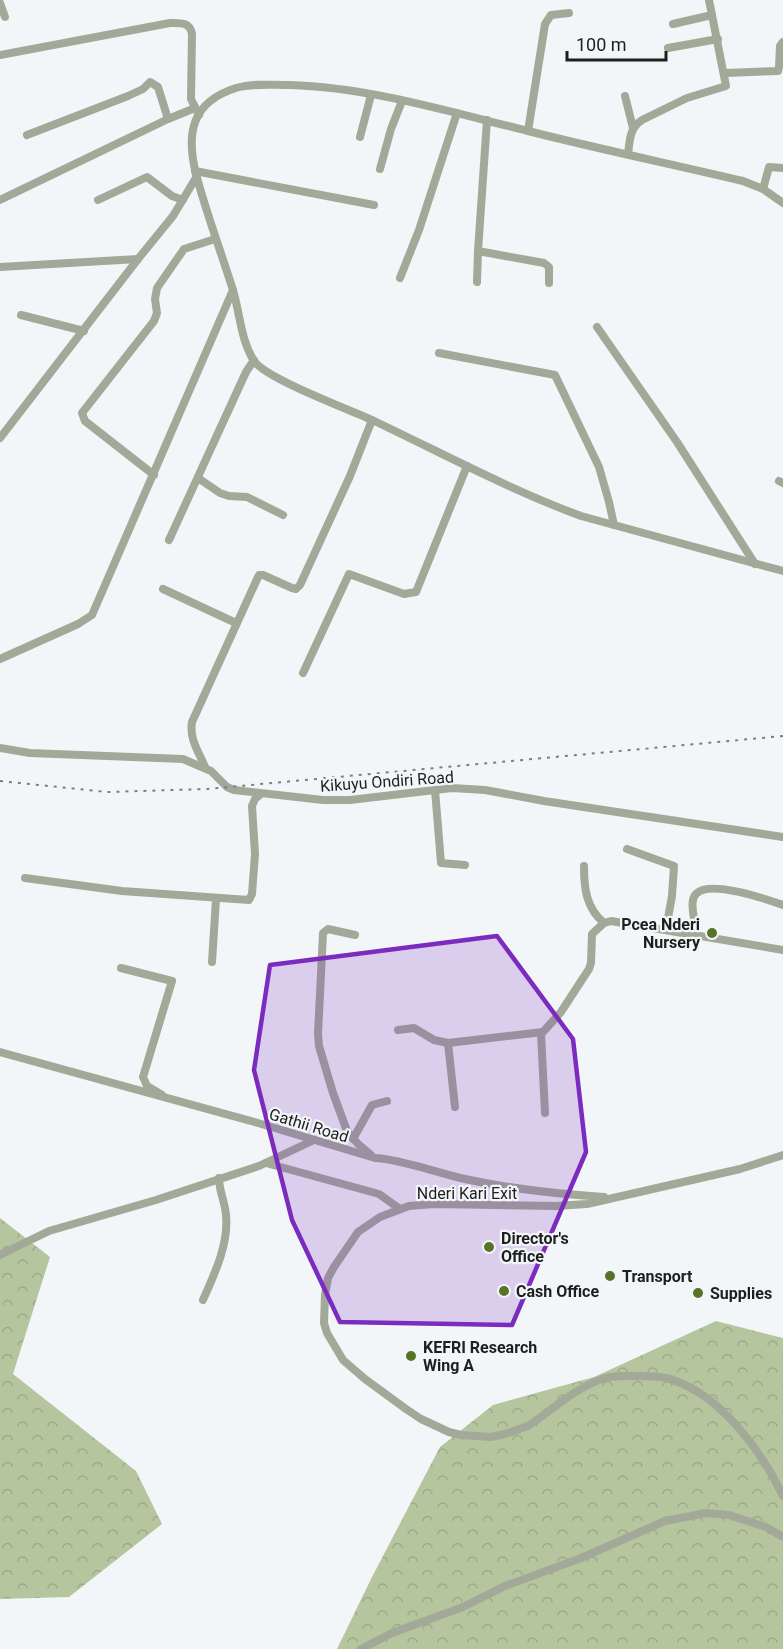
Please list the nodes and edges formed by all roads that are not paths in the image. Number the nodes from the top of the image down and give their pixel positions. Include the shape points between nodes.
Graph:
1 (709, 0) edge
2 (0, 3) edge
3 (569, 13) dead end
4 (712, 15) junction
5 (4, 17) dead end
6 (673, 24) dead end
7 (718, 39) junction
8 (783, 42) edge
9 (668, 48) dead end
10 (0, 55) edge
11 (724, 73) junction
12 (371, 95) junction
13 (625, 96) dead end
14 (402, 101) junction
15 (197, 112) junction
16 (457, 113) junction
17 (168, 119) junction
18 (487, 120) junction
19 (633, 128) junction
20 (528, 131) junction
21 (27, 135) dead end
22 (360, 137) dead end
23 (628, 154) junction
24 (783, 168) edge
25 (380, 169) dead end
26 (196, 173) junction
27 (763, 189) junction
28 (0, 200) edge
29 (98, 200) dead end
30 (183, 200) junction
31 (783, 203) edge
32 (374, 205) dead end
33 (215, 239) junction
34 (478, 251) junction
35 (138, 259) junction
36 (0, 267) edge
37 (400, 278) dead end
38 (477, 282) dead end
39 (549, 282) dead end
40 (233, 290) junction
41 (21, 315) dead end
42 (597, 327) dead end
43 (84, 332) junction
44 (439, 353) dead end
45 (254, 360) junction
46 (372, 420) junction
47 (0, 438) edge
48 (467, 466) junction
49 (154, 475) junction
50 (198, 478) junction
51 (283, 515) dead end
52 (614, 525) junction
53 (169, 540) dead end
54 (755, 564) junction
55 (783, 571) edge
56 (163, 589) dead end
57 (236, 623) junction
58 (0, 659) edge
59 (303, 673) dead end
60 (0, 748) edge
61 (205, 767) junction
62 (435, 790) junction
63 (261, 794) junction
64 (783, 837) edge
65 (627, 849) dead end
66 (465, 865) dead end
67 (584, 866) dead end
68 (25, 878) dead end
69 (216, 899) junction
70 (783, 905) edge
71 (694, 920) dead end
72 (604, 923) junction
73 (666, 929) junction
74 (355, 935) dead end
75 (783, 950) edge
76 (212, 962) dead end
77 (121, 968) dead end
78 (398, 1030) dead end
79 (541, 1033) junction
80 (448, 1043) junction
81 (0, 1052) edge
82 (168, 1099) junction
83 (387, 1101) dead end
84 (455, 1107) dead end
85 (545, 1113) dead end
86 (353, 1139) junction
87 (314, 1140) junction
88 (783, 1155) edge
89 (375, 1158) junction
90 (266, 1163) junction
91 (219, 1178) junction
92 (615, 1198) junction
93 (400, 1209) junction
94 (0, 1255) edge
95 (203, 1300) dead end
96 (783, 1496) edge
97 (783, 1537) edge
98 (361, 1649) edge

1 - 4 street
2 - 5 street
3 - 20 street via 551,15 544,24
4 - 6 street
4 - 7 street
7 - 9 street
7 - 11 street
8 - 11 street via 778,71
10 - 15 street via 184,23 192,34 190,91
11 - 19 street via 726,87 687,98
12 - 14 street
12 - 15 street via 303,85 245,86 221,95
12 - 22 street
13 - 19 street
14 - 16 street
14 - 25 street
15 - 17 street
15 - 26 street via 190,143
16 - 18 street
16 - 37 street
17 - 21 street via 158,87 150,82 128,96
17 - 28 street
18 - 20 street
18 - 34 street
19 - 23 street
20 - 23 street
23 - 27 street
24 - 27 street via 769,167
26 - 30 street
26 - 32 street
26 - 33 street
27 - 31 street
29 - 30 street via 147,177
30 - 35 street
33 - 40 street
33 - 49 street via 184,249 157,288 154,321 82,413 85,421
34 - 38 street
34 - 39 street via 544,263 549,267
35 - 36 street
35 - 43 street
40 - 45 street via 244,339
40 - 49 street
41 - 43 street
42 - 54 street
43 - 47 street
44 - 52 street via 555,375 598,467
45 - 46 street via 275,377
45 - 50 street
46 - 48 street
46 - 57 street via 300,585 296,589 259,575
48 - 52 street via 549,504
48 - 59 street via 416,591 404,594 349,574
49 - 58 street via 92,615
50 - 51 street via 220,493 247,497
50 - 53 street
52 - 54 street
54 - 55 street
56 - 57 street
57 - 61 street via 190,732
60 - 61 street, Kikuyu Ondiri Road via 30,753 183,759
61 - 63 street, Kikuyu Ondiri Road via 227,787
62 - 63 street, Kikuyu Ondiri Road via 350,800
62 - 64 street, Kikuyu Ondiri Road via 495,790
62 - 66 street via 441,863
63 - 69 street via 252,806 255,854 251,898
65 - 73 street via 674,866
67 - 72 street via 588,902
68 - 69 street
69 - 76 street
70 - 71 street via 733,890 707,889 698,891 693,898
72 - 73 street
72 - 79 street via 592,934 589,969 561,1012
73 - 75 street
74 - 86 street via 328,929 323,933 318,1018 319,1046 341,1118
77 - 82 street via 172,981 143,1077 147,1086
78 - 80 street via 414,1028
79 - 80 street
79 - 85 street
80 - 84 street
81 - 82 street, Gathii Road
82 - 87 street, Gathii Road
83 - 86 street via 372,1105
86 - 89 street
87 - 89 street, Gathii Road
87 - 90 street
88 - 92 street, Nderi Kari Exit
89 - 92 street, Gathii Road via 502,1186
90 - 91 street
90 - 93 street via 379,1194
91 - 94 street via 56,1228
91 - 95 street via 226,1228
92 - 93 street, Nderi Kari Exit via 571,1205 434,1204
93 - 96 street, Nderi Kari Exit via 358,1232 328,1278 324,1311 327,1334 343,1360 365,1379 437,1427 461,1435 491,1437 528,1426 601,1379 665,1378 697,1393 743,1431
97 - 98 street via 729,1515 706,1513 666,1521

